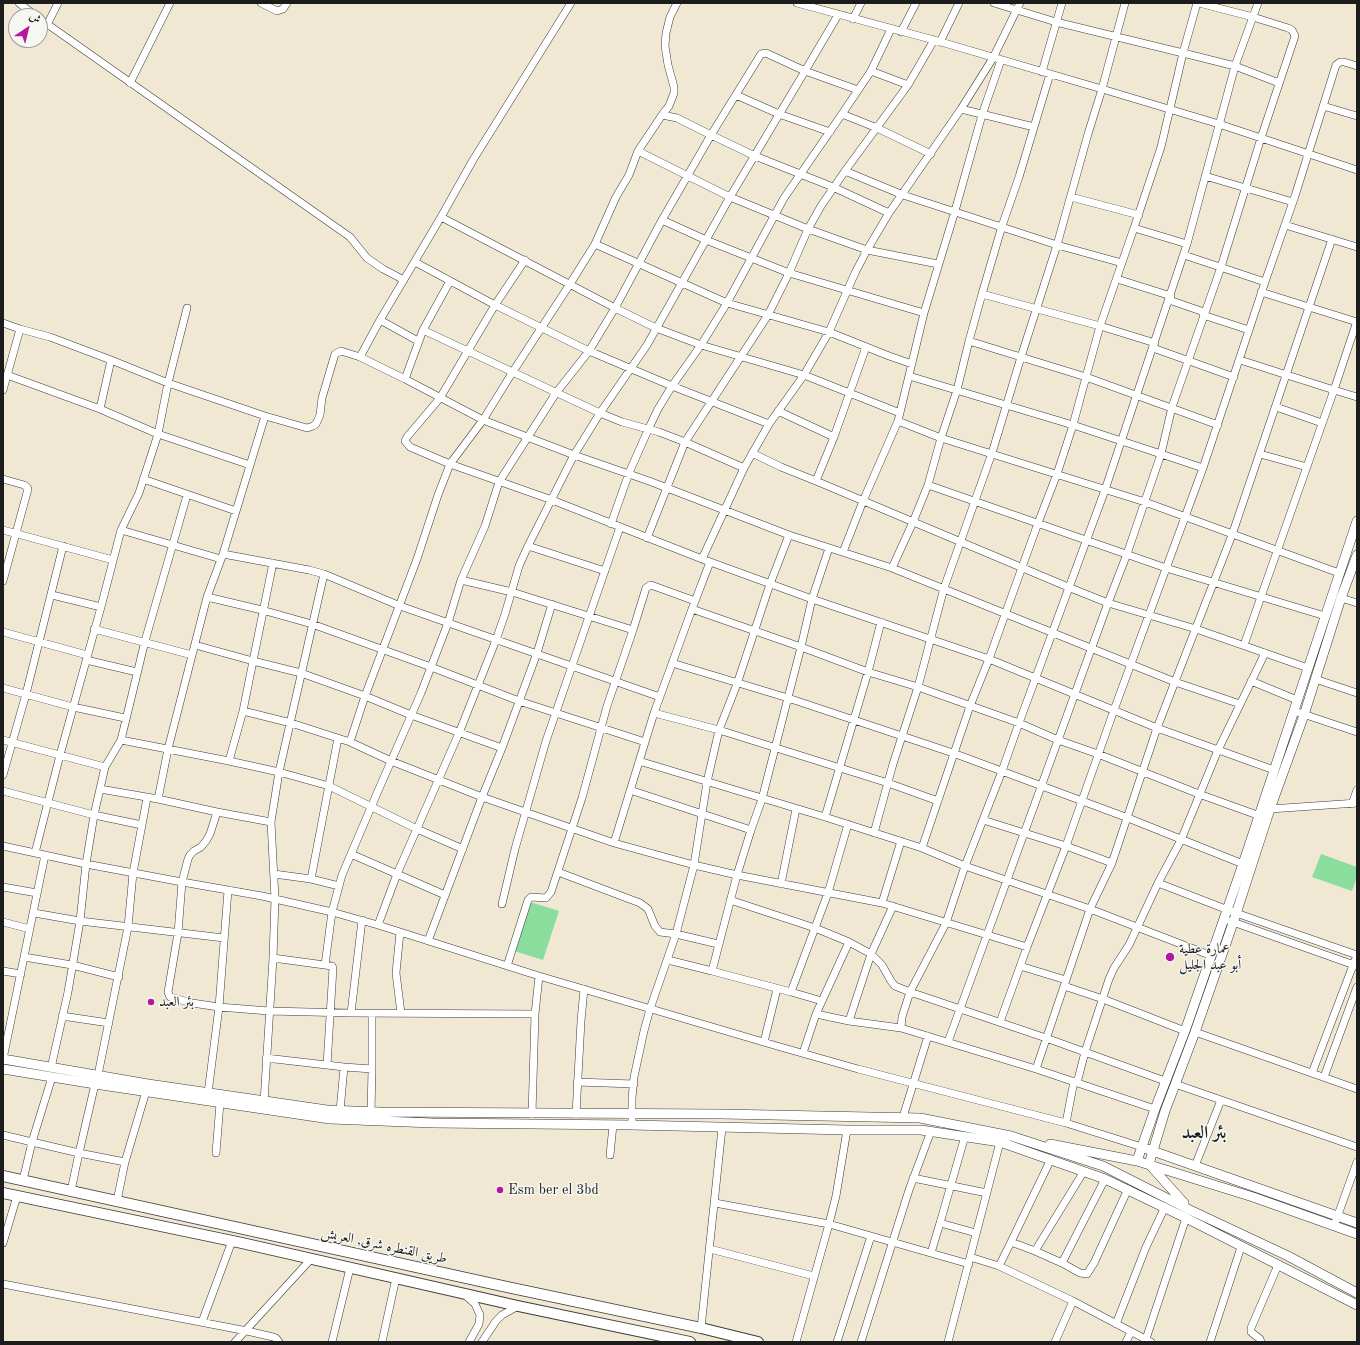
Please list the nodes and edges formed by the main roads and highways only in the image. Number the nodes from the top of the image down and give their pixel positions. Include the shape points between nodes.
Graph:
1 (1357, 521) edge
2 (1353, 545) edge
3 (1356, 561) edge
4 (1231, 912) junction
5 (1228, 921) junction
6 (3, 1059) edge
7 (3, 1069) edge
8 (51, 1072) junction
9 (147, 1088) junction
10 (278, 1108) junction
11 (433, 1112) junction
12 (433, 1123) junction
13 (1011, 1136) junction
14 (1142, 1147) junction
15 (1153, 1151) junction
16 (1137, 1161) junction
17 (1149, 1164) junction
18 (3, 1176) edge
19 (1142, 1185) junction
20 (1256, 1187) junction
21 (3, 1193) edge
22 (1137, 1194) junction
23 (1253, 1197) junction
24 (1188, 1214) junction
25 (1357, 1223) edge
26 (1357, 1234) edge
27 (1347, 1287) junction
28 (1357, 1293) edge
29 (1343, 1298) junction
30 (1357, 1305) edge
31 (690, 1342) edge
32 (758, 1342) edge

1 - 2 main road
2 - 4 main road via 1339,573 1243,864
3 - 4 main road via 1304,715
4 - 5 main road
5 - 14 main road via 1212,956
5 - 15 main road via 1195,1032
6 - 8 main road
7 - 8 main road
8 - 9 main road via 95,1084
8 - 9 main road via 98,1075
9 - 10 main road via 220,1103
9 - 10 main road via 208,1093 264,1102
10 - 11 main road
10 - 12 main road via 330,1119
11 - 12 main road
11 - 13 main road via 903,1117
12 - 22 main road via 931,1131 1000,1142 1084,1171
13 - 16 main road
13 - 19 main road via 1103,1166
14 - 15 main road
14 - 16 main road
15 - 17 main road
15 - 20 main road
16 - 17 main road
17 - 23 main road
17 - 24 main road
18 - 32 highway, طريق القنطره شرق, العريش
19 - 22 main road
19 - 24 main road
20 - 23 main road
20 - 25 main road
21 - 31 highway, طريق القنطره شرق, العريش
22 - 24 main road
23 - 26 main road
24 - 27 main road via 1288,1256
24 - 29 main road via 1241,1247
27 - 28 main road
27 - 29 main road
29 - 30 main road

